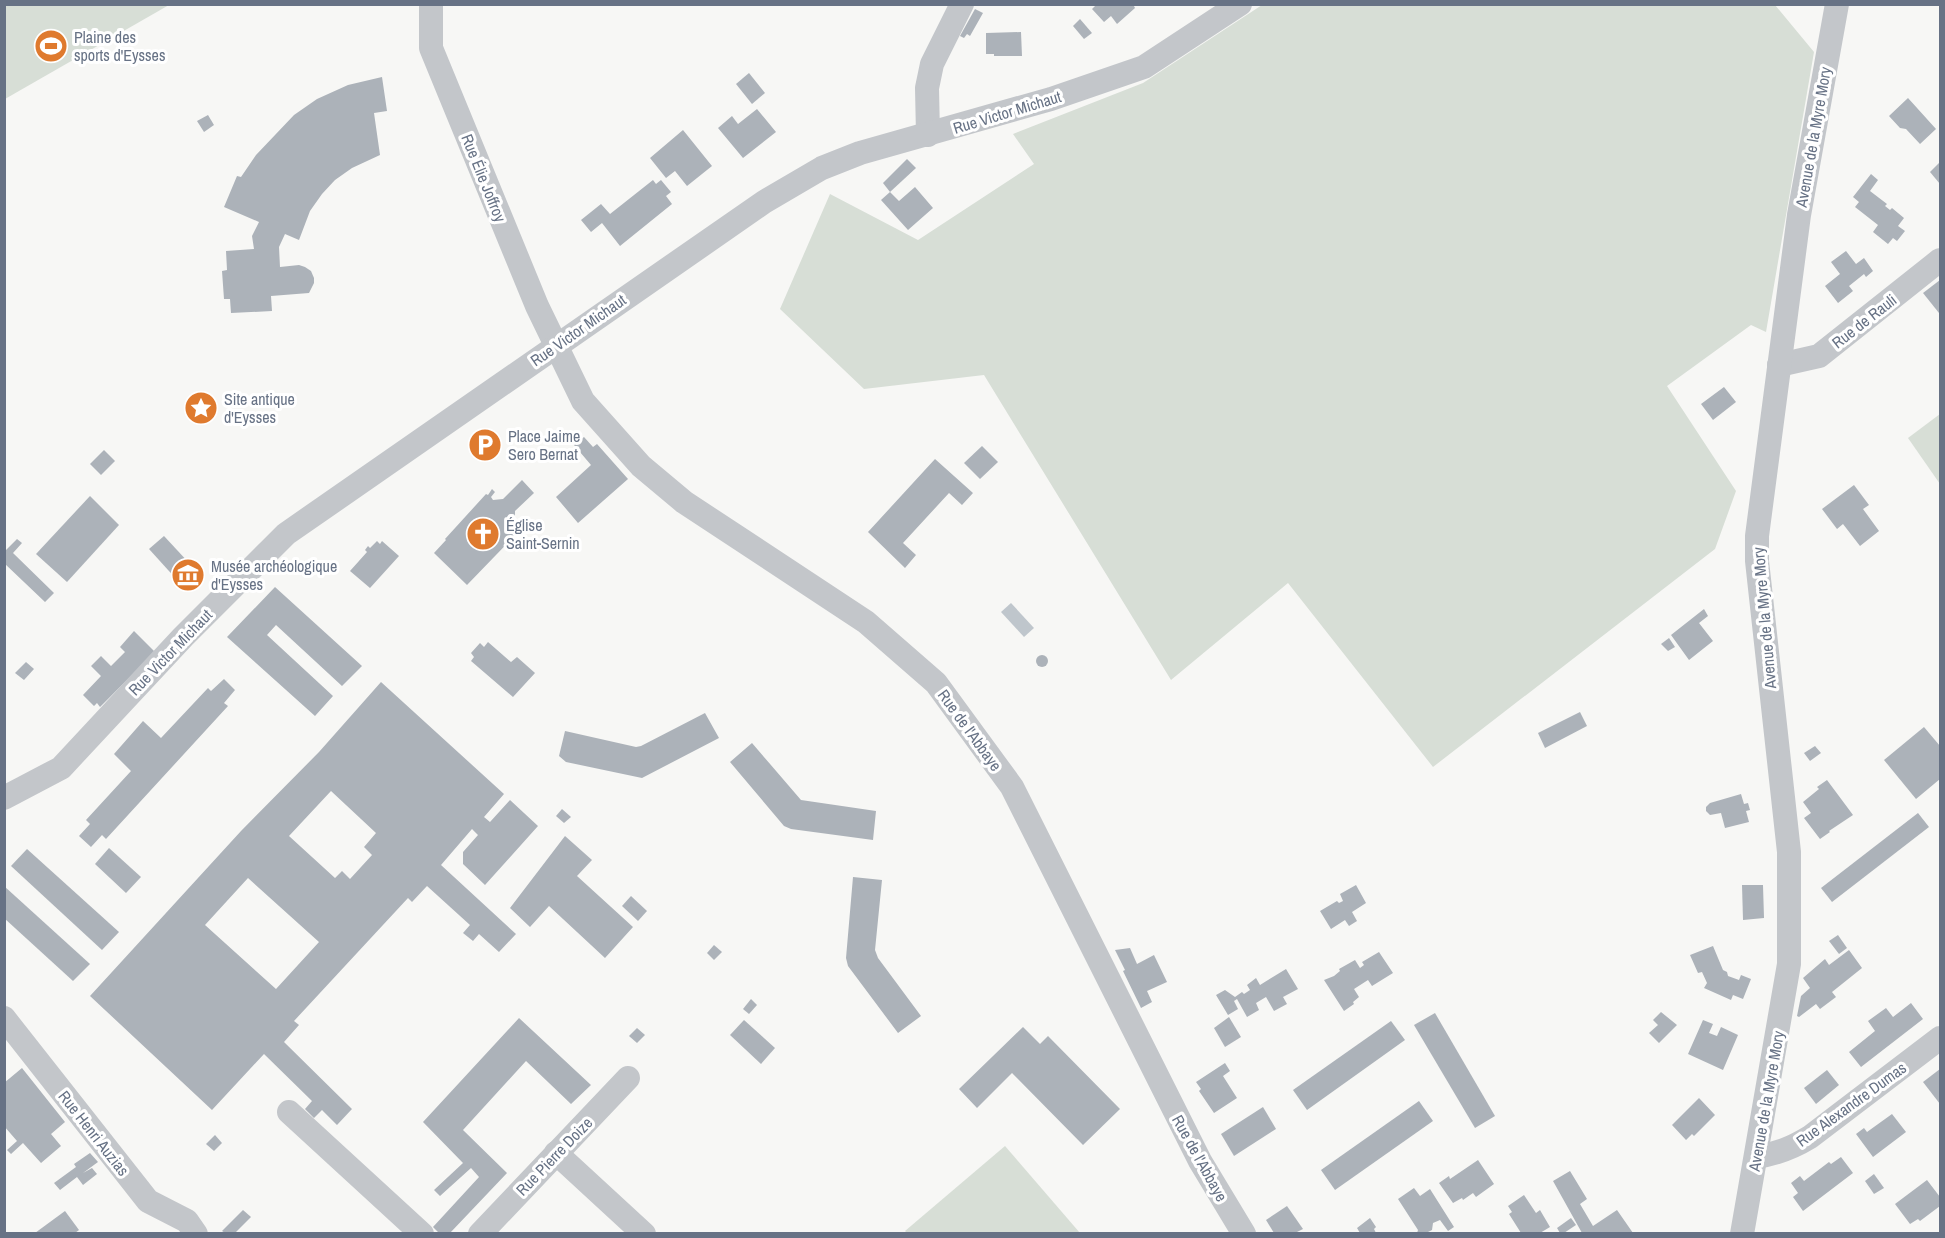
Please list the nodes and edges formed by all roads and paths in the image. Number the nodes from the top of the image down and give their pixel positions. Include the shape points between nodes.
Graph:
1 (431, 4) edge
2 (962, 4) edge
3 (1240, 4) edge
4 (1837, 4) edge
5 (928, 135) junction
6 (1941, 260) edge
7 (556, 346) junction
8 (1779, 365) junction
9 (4, 798) edge
10 (4, 1018) edge
11 (1941, 1038) edge
12 (627, 1078) dead end
13 (289, 1112) dead end
14 (556, 1153) junction
15 (1756, 1157) junction
16 (196, 1233) edge
17 (422, 1233) edge
18 (480, 1233) edge
19 (644, 1233) edge
20 (1244, 1233) edge
21 (1743, 1233) edge

1 - 7 street, Rue Élie Joffroy via 431,48
2 - 5 street via 932,64 927,88
3 - 5 street, Rue Victor Michaut via 1144,67
4 - 8 street, Avenue de la Myre Mory via 1799,215
5 - 7 street, Rue Victor Michaut via 860,153 822,168 764,202
6 - 8 street, Rue de Rauli via 1819,356
7 - 9 street, Rue Victor Michaut via 286,534 61,768
7 - 20 street, Rue de l'Abbaye via 583,401 641,466 684,502 866,622 936,683 1012,788 1200,1161
8 - 15 street, Avenue de la Myre Mory via 1756,561 1789,852 1789,964
10 - 16 street, Rue Henri Auzias via 148,1201 187,1221
11 - 15 street, Rue Alexandre Dumas via 1810,1137 1782,1152
12 - 14 street, Rue Pierre Doize
13 - 17 street
14 - 18 street, Rue Pierre Doize
14 - 19 street
15 - 21 street, Avenue de la Myre Mory

